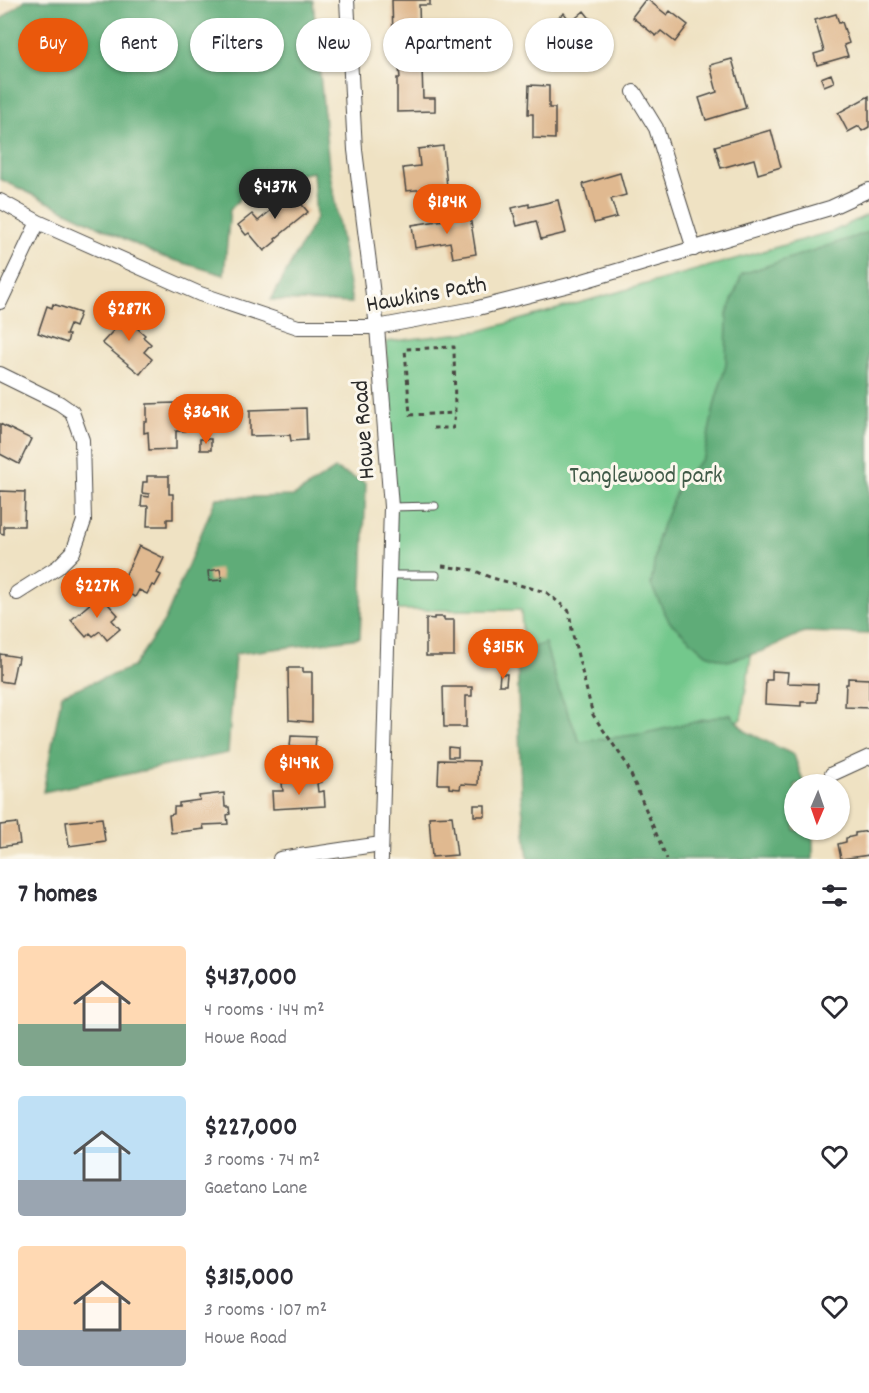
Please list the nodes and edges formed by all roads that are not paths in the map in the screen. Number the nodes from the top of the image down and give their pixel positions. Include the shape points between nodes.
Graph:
1 (347, 0) edge
2 (634, 92) dead end
3 (869, 190) edge
4 (0, 201) edge
5 (38, 222) junction
6 (694, 249) junction
7 (0, 302) edge
8 (377, 327) junction
9 (0, 374) edge
10 (435, 506) dead end
11 (391, 507) junction
12 (389, 575) junction
13 (436, 575) dead end
14 (17, 593) dead end
15 (869, 757) edge
16 (832, 774) dead end
17 (381, 844) junction
18 (280, 859) edge
19 (381, 859) edge

1 - 8 street, Howe Road via 355,150
2 - 6 street via 656,128
3 - 6 street, Hawkins Path via 830,208
4 - 5 street, Hawkins Path
5 - 7 street
5 - 8 street, Hawkins Path via 200,294 298,327
6 - 8 street, Hawkins Path via 474,309
8 - 11 street, Howe Road
9 - 14 street via 72,412 82,440 84,521 73,552 58,567
10 - 11 lane
11 - 12 street, Howe Road
12 - 13 lane
12 - 17 street, Howe Road
15 - 16 street
17 - 18 street
17 - 19 street, Howe Road

